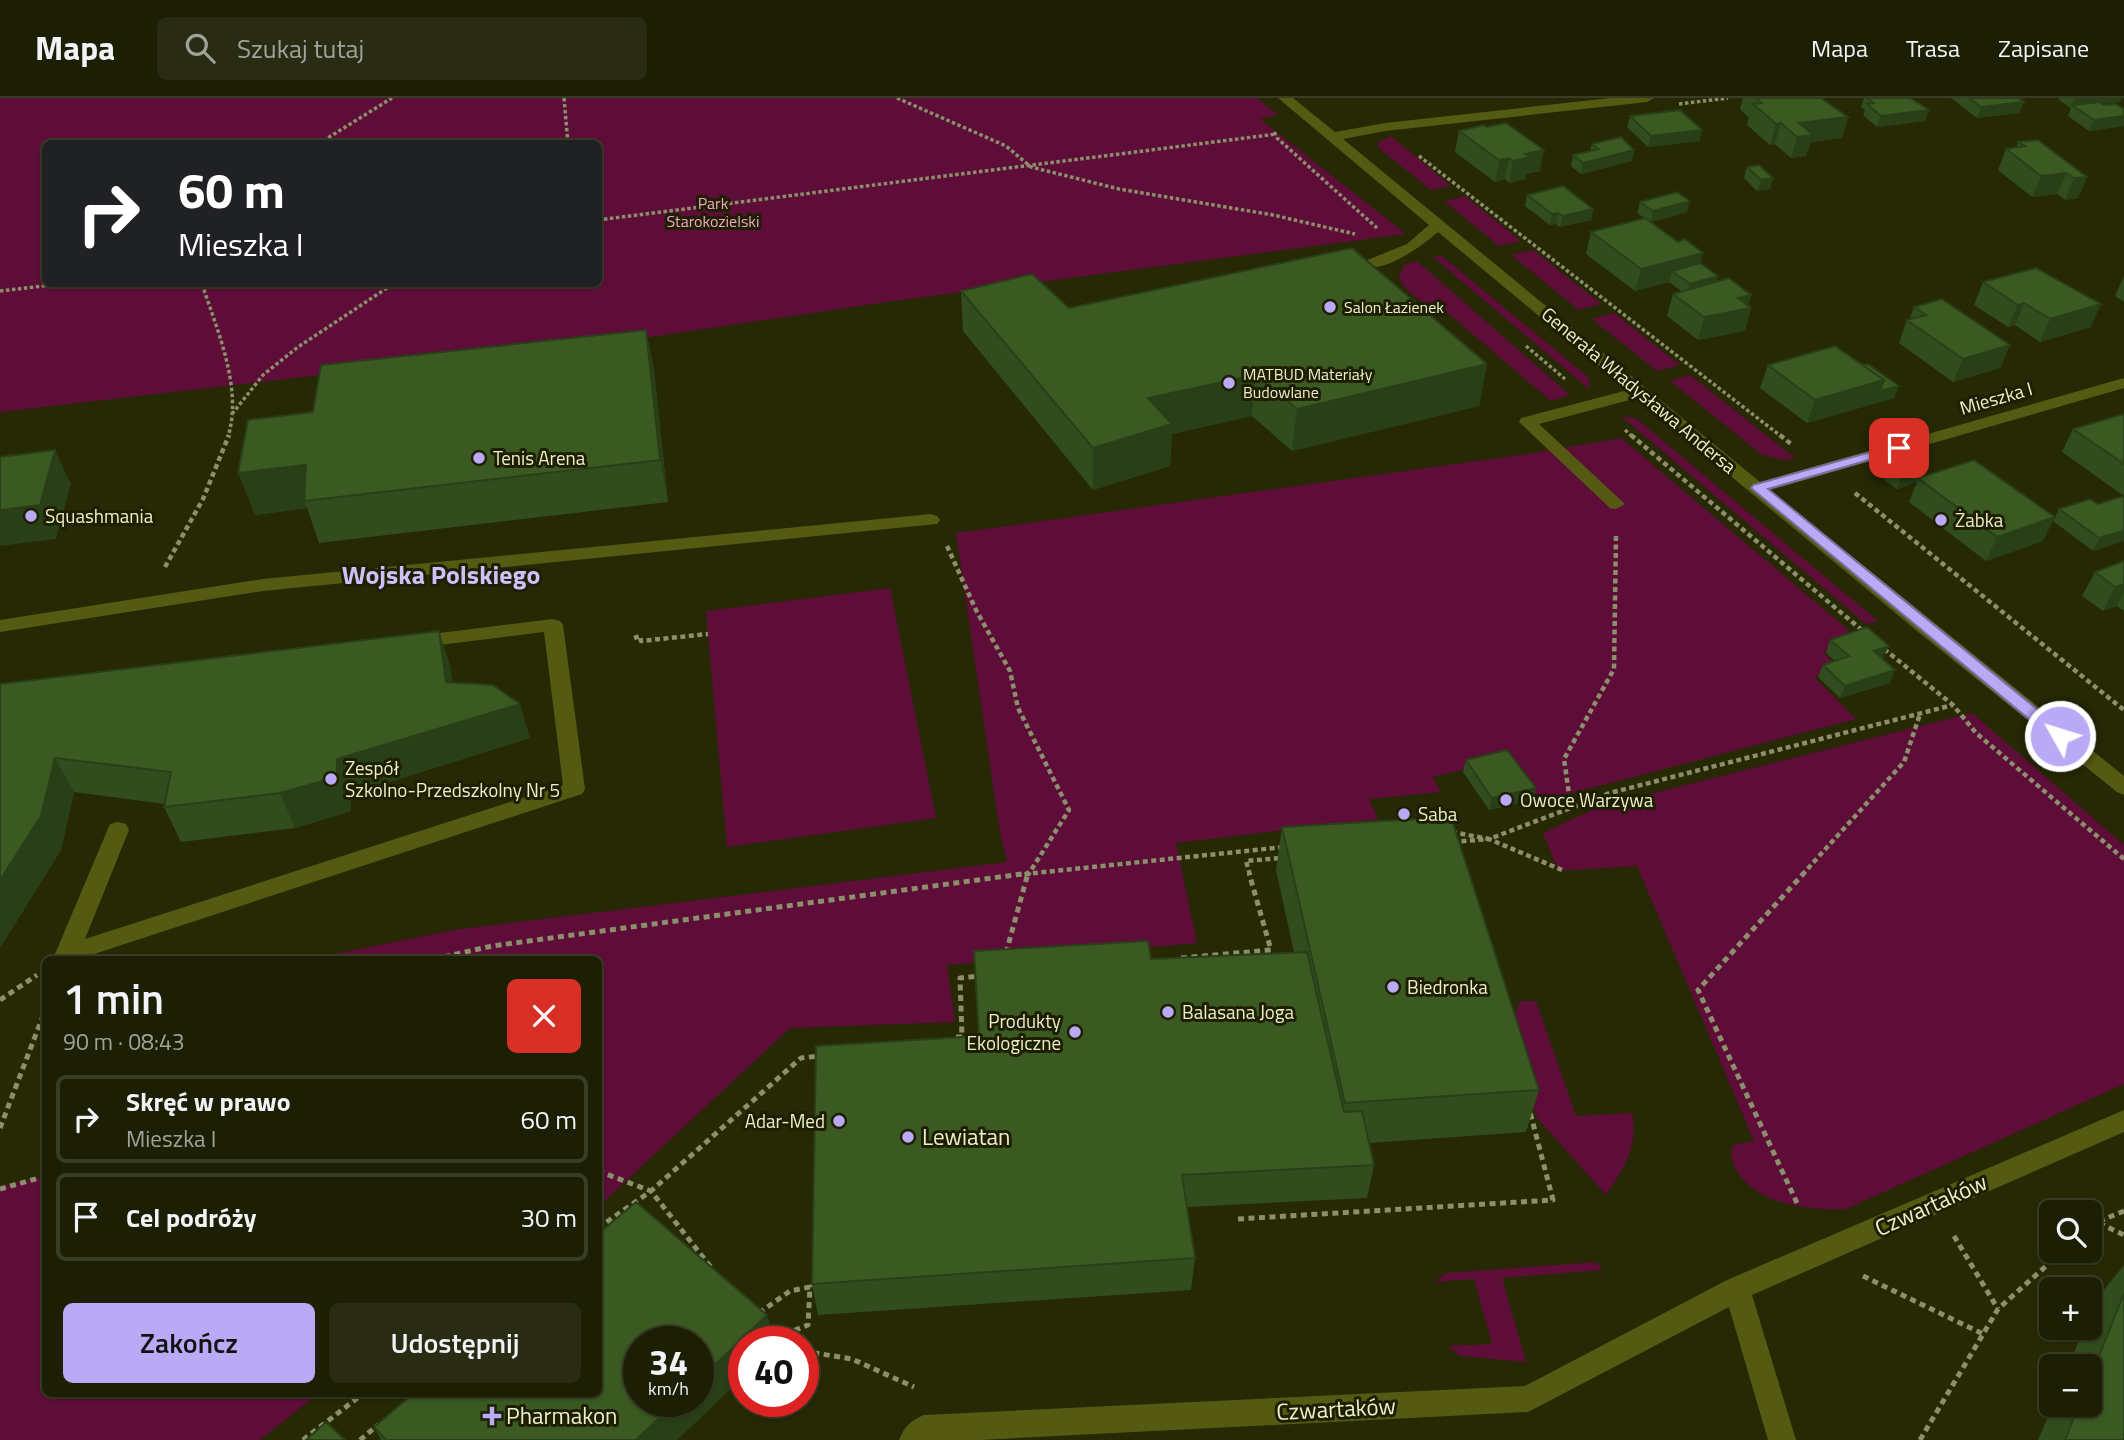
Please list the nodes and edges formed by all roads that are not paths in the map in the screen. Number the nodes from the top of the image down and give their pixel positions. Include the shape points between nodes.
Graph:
1 (1285, 98) edge
2 (1647, 98) edge
3 (1331, 137) junction
4 (1439, 224) junction
5 (1370, 264) edge
6 (2124, 383) edge
7 (1640, 392) junction
8 (1758, 488) junction
9 (1616, 504) road end
10 (931, 520) road end
11 (0, 626) edge
12 (389, 645) edge
13 (2124, 787) edge
14 (118, 830) dead end
15 (2124, 1121) edge
16 (1737, 1289) junction
17 (913, 1440) edge
18 (1782, 1440) edge

1 - 3 street, Generała Władysława Andersa
2 - 3 street
3 - 4 street, Generała Władysława Andersa
4 - 5 street via 1412,247
4 - 7 street, Generała Władysława Andersa
6 - 8 street, Mieszka I
7 - 8 street, Generała Władysława Andersa
7 - 9 street via 1527,422
8 - 13 street, Generała Władysława Andersa
10 - 11 street via 263,584
12 - 14 street via 553,625 574,789 67,954
15 - 16 street, Czwartaków
16 - 17 street, Czwartaków via 1528,1399 924,1429
16 - 18 street

